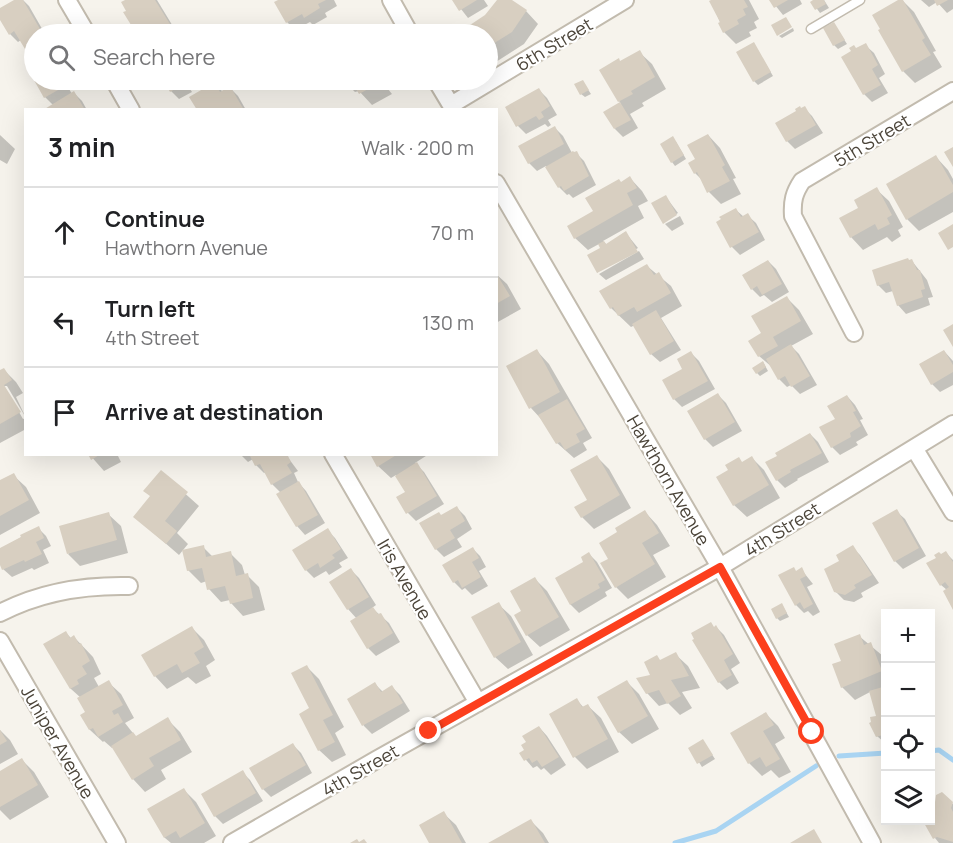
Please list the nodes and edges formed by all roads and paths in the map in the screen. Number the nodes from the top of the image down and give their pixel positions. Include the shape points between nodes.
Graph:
1 (67, 0) edge
2 (390, 0) edge
3 (625, 0) edge
4 (860, 0) edge
5 (81, 24) edge
6 (404, 24) edge
7 (811, 29) dead end
8 (498, 79) edge
9 (120, 90) edge
10 (442, 90) edge
11 (479, 90) edge
12 (953, 91) edge
13 (452, 107) edge
14 (130, 108) edge
15 (498, 186) edge
16 (854, 333) dead end
17 (953, 424) edge
18 (914, 448) junction
19 (334, 456) edge
20 (953, 512) edge
21 (720, 567) junction
22 (129, 586) dead end
23 (0, 613) edge
24 (0, 641) edge
25 (478, 703) junction
26 (117, 843) edge
27 (232, 843) edge
28 (872, 843) edge

1 - 5 street
2 - 6 street
3 - 8 street, 6th Street
4 - 7 lane
9 - 14 street
10 - 13 street
11 - 13 street, 6th Street
12 - 16 street, 5th Street via 802,181 794,193 793,216
15 - 21 street, Hawthorn Avenue
17 - 18 street, 4th Street
18 - 20 street
18 - 21 street, 4th Street
19 - 25 street, Iris Avenue
21 - 25 street, 4th Street
21 - 28 street, Hawthorn Avenue
22 - 23 street via 97,585 59,591
24 - 26 street, Juniper Avenue
25 - 27 street, 4th Street

